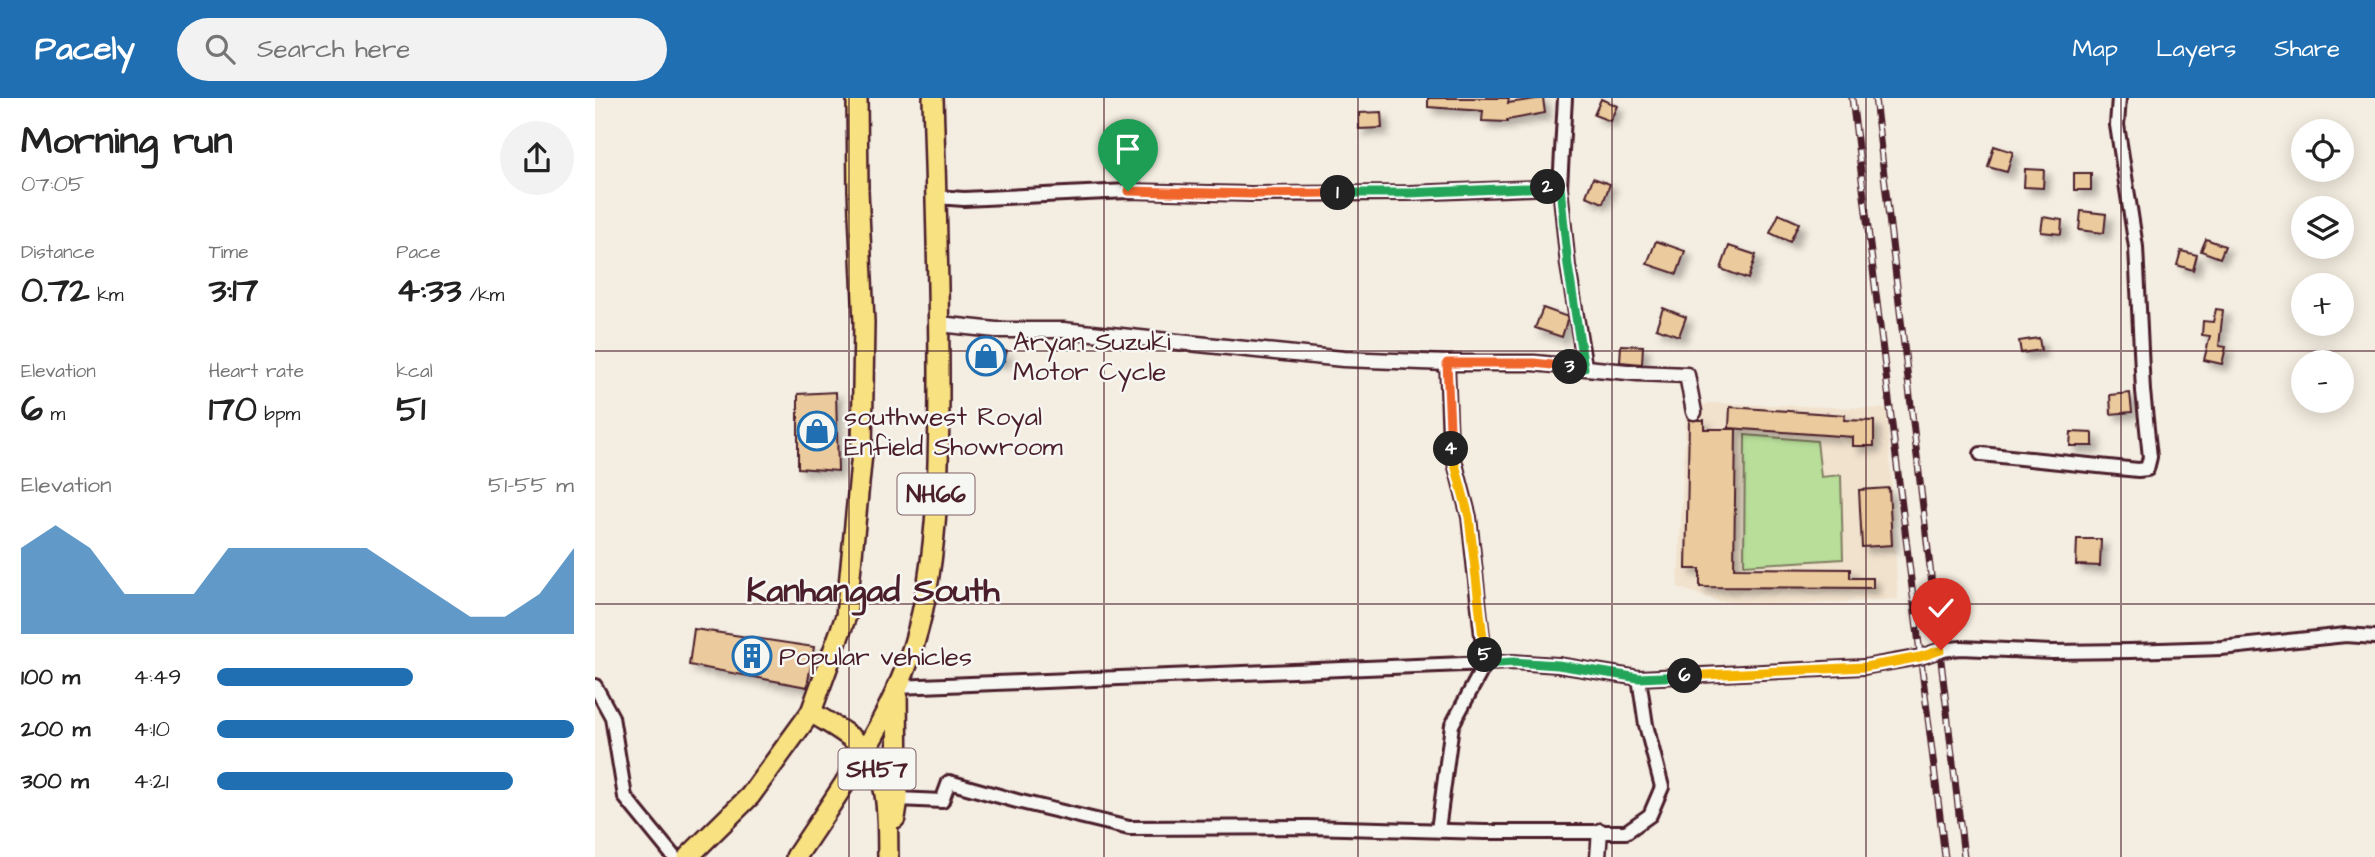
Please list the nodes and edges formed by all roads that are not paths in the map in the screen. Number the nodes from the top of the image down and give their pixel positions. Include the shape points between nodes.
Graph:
1 (857, 98) edge
2 (933, 98) edge
3 (1565, 98) edge
4 (2119, 98) edge
5 (1560, 187) junction
6 (936, 197) junction
7 (939, 324) junction
8 (1447, 363) junction
9 (1584, 368) junction
10 (1695, 412) dead end
11 (1981, 454) dead end
12 (2375, 637) edge
13 (1485, 664) junction
14 (1639, 678) junction
15 (595, 686) edge
16 (897, 687) junction
17 (811, 712) junction
18 (865, 749) junction
19 (898, 799) junction
20 (1438, 830) junction
21 (1600, 831) junction
22 (674, 857) edge
23 (688, 857) edge
24 (796, 857) edge
25 (889, 857) edge
26 (1598, 857) edge

1 - 17 main road, NH66 via 864,322 862,453 846,616
2 - 6 main road, NH66
3 - 5 street
4 - 11 street via 2117,125 2136,247 2150,457 2147,469
5 - 6 street via 1409,193 1128,191
5 - 9 street
6 - 7 main road, NH66
7 - 8 street via 1063,330 1343,359
7 - 16 main road, NH66 via 939,460 926,597
8 - 9 street
8 - 13 street via 1450,444 1469,517
9 - 10 street via 1687,375
12 - 14 street via 2346,635 2221,648 2130,651 1961,648 1864,667
13 - 14 street via 1558,665
13 - 16 street
13 - 20 street via 1452,725
14 - 21 street via 1662,788 1650,815 1626,832
15 - 22 street via 612,717 625,797
16 - 18 main road, NH66
16 - 19 main road, SH57
17 - 18 main road, SH57
17 - 23 main road, NH66 via 750,796
18 - 24 main road, NH66
18 - 25 main road, SH57 via 879,771
19 - 20 street via 942,801 949,782 1129,828
19 - 25 main road, SH57
20 - 21 street
21 - 26 street

